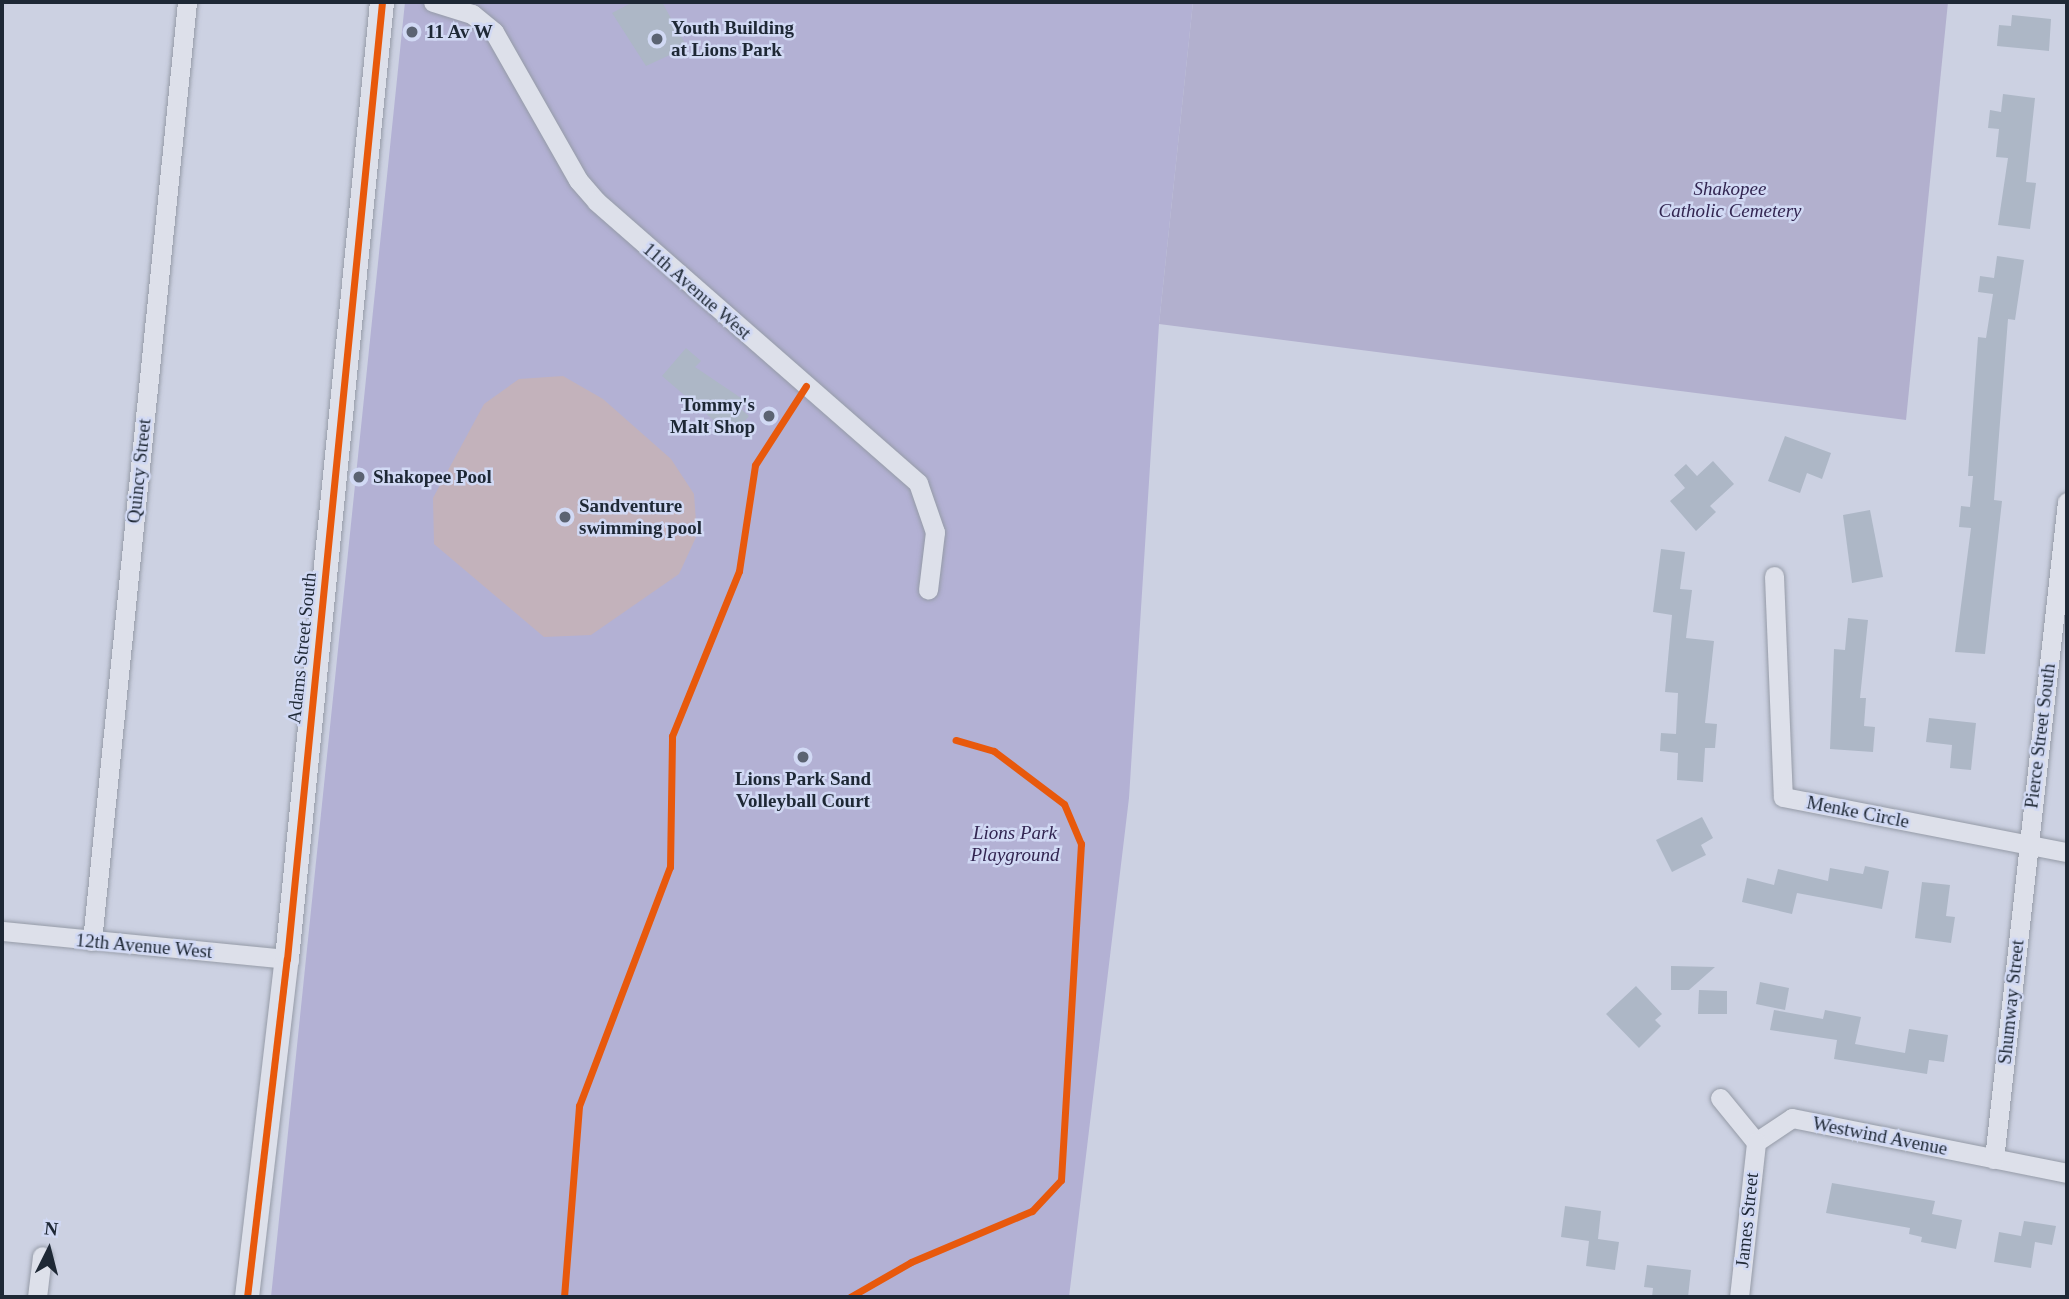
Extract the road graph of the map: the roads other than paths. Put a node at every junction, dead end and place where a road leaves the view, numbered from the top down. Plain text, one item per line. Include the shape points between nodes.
1 (187, 2) edge
2 (382, 2) edge
3 (433, 2) edge
4 (2067, 502) edge
5 (2065, 540) edge
6 (1774, 576) dead end
7 (928, 590) dead end
8 (2027, 846) junction
9 (2067, 852) edge
10 (2, 931) edge
11 (92, 941) junction
12 (287, 959) junction
13 (1720, 1098) dead end
14 (1756, 1142) junction
15 (1994, 1159) junction
16 (2067, 1173) edge
17 (42, 1256) dead end
18 (37, 1297) edge
19 (247, 1297) edge
20 (1739, 1297) edge

1 - 11 street, Quincy Street
2 - 12 street, Adams Street South
3 - 7 street, 11th Avenue West via 472,14 494,32 579,180 596,201 918,484 935,532
4 - 5 street, Pierce Street South
5 - 8 street, Pierce Street South
6 - 8 street, Menke Circle via 1783,797
8 - 9 street
8 - 15 street, Shumway Street
10 - 11 street, 12th Avenue West
11 - 12 street, 12th Avenue West
12 - 19 street, Adams Street South
13 - 14 street
14 - 15 street, Westwind Avenue via 1792,1118
14 - 20 street, James Street
15 - 16 street, Westwind Avenue
17 - 18 street

